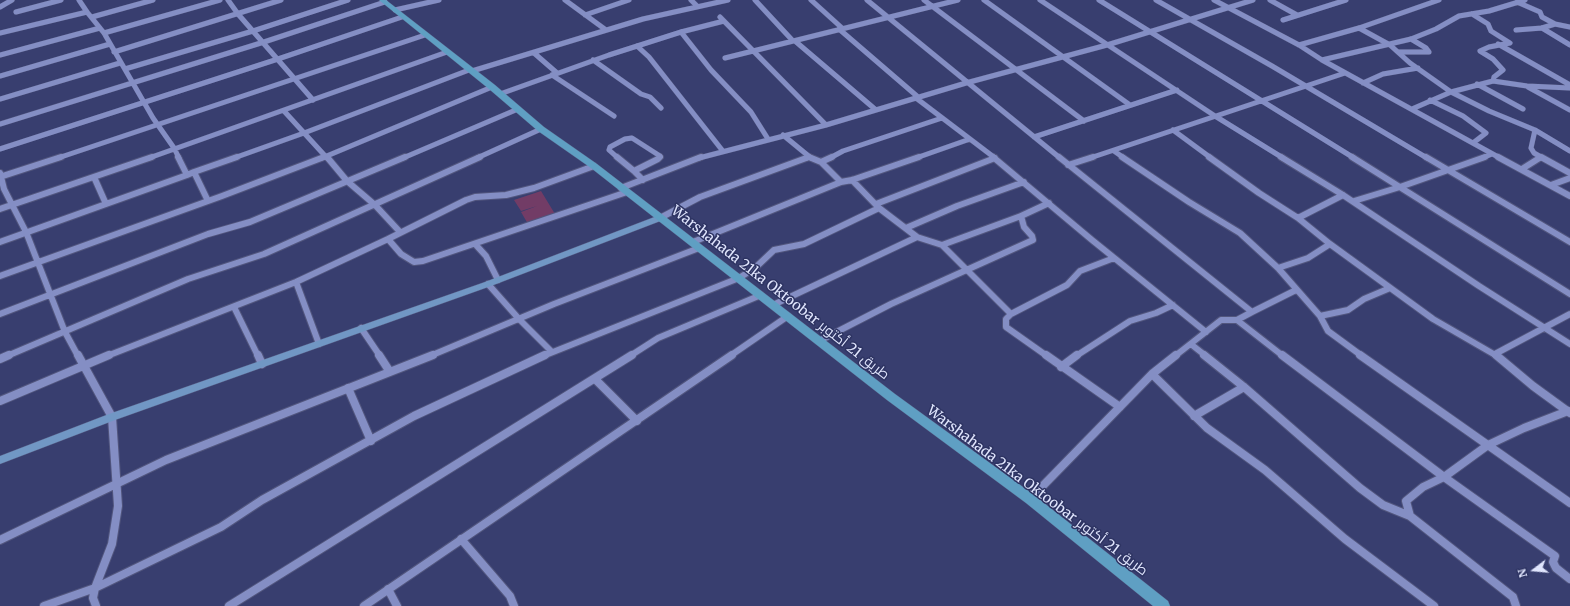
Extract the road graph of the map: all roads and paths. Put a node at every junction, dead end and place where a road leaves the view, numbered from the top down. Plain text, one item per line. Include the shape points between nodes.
1 (12, 0) edge
2 (61, 0) edge
3 (79, 0) edge
4 (153, 0) edge
5 (220, 0) edge
6 (228, 0) edge
7 (281, 0) edge
8 (348, 0) edge
9 (439, 0) edge
10 (565, 0) edge
11 (628, 0) edge
12 (691, 0) edge
13 (728, 0) edge
14 (755, 0) edge
15 (812, 0) edge
16 (867, 0) edge
17 (924, 0) edge
18 (958, 0) edge
19 (984, 0) edge
20 (1040, 0) edge
21 (1099, 0) edge
22 (1156, 0) edge
23 (1214, 0) edge
24 (1253, 0) edge
25 (1270, 0) edge
26 (1346, 0) edge
27 (1439, 0) edge
28 (1525, 0) edge
29 (383, 1) edge
30 (1338, 1) edge
31 (1517, 2) junction
32 (697, 6) junction
33 (933, 6) junction
34 (0, 7) edge
35 (1228, 8) junction
36 (16, 12) dead end
37 (87, 12) junction
38 (398, 13) junction
39 (238, 14) junction
40 (1472, 14) junction
41 (585, 15) junction
42 (1297, 15) junction
43 (92, 17) junction
44 (890, 18) junction
45 (1191, 20) junction
46 (1282, 20) dead end
47 (1555, 24) junction
48 (1570, 27) edge
49 (100, 28) junction
50 (1359, 28) junction
51 (1542, 28) junction
52 (840, 29) junction
53 (606, 30) junction
54 (1516, 30) dead end
55 (253, 31) junction
56 (681, 32) junction
57 (1150, 32) junction
58 (0, 33) edge
59 (104, 33) junction
60 (425, 35) junction
61 (1411, 39) junction
62 (794, 41) junction
63 (264, 42) junction
64 (110, 44) junction
65 (1498, 44) junction
66 (1107, 45) junction
67 (1299, 45) junction
68 (1390, 45) junction
69 (1570, 45) edge
70 (637, 46) junction
71 (753, 51) junction
72 (114, 52) junction
73 (448, 52) junction
74 (1399, 52) junction
75 (534, 53) junction
76 (0, 55) edge
77 (1062, 57) junction
78 (725, 58) dead end
79 (278, 59) junction
80 (593, 60) junction
81 (1322, 60) junction
82 (120, 63) junction
83 (1418, 68) junction
84 (124, 69) junction
85 (1018, 70) junction
86 (470, 71) junction
87 (1345, 73) junction
88 (554, 74) junction
89 (0, 76) edge
90 (294, 79) junction
91 (1493, 81) junction
92 (132, 83) junction
93 (966, 83) junction
94 (1363, 83) junction
95 (1476, 84) junction
96 (1527, 86) junction
97 (1570, 86) edge
98 (1306, 87) junction
99 (496, 90) junction
100 (1177, 90) junction
101 (1451, 92) junction
102 (917, 98) junction
103 (0, 99) edge
104 (312, 100) junction
105 (1262, 100) junction
106 (1430, 100) junction
107 (144, 103) junction
108 (1130, 105) junction
109 (661, 108) dead end
110 (518, 109) junction
111 (1412, 109) junction
112 (1522, 109) dead end
113 (876, 110) junction
114 (1570, 110) edge
115 (284, 111) junction
116 (614, 116) dead end
117 (1215, 116) junction
118 (942, 118) junction
119 (1084, 122) junction
120 (0, 124) edge
121 (826, 124) junction
122 (158, 126) junction
123 (541, 129) junction
124 (1172, 130) junction
125 (1535, 130) junction
126 (304, 133) junction
127 (783, 135) junction
128 (1034, 137) junction
129 (768, 139) junction
130 (970, 139) junction
131 (1473, 143) junction
132 (174, 148) junction
133 (0, 149) edge
134 (722, 150) junction
135 (1570, 150) edge
136 (1114, 151) junction
137 (1492, 154) junction
138 (326, 156) junction
139 (809, 157) junction
140 (1541, 157) junction
141 (995, 158) junction
142 (821, 162) junction
143 (1068, 165) junction
144 (594, 166) junction
145 (1522, 169) junction
146 (634, 171) junction
147 (1447, 171) junction
148 (194, 172) junction
149 (1570, 173) edge
150 (187, 175) junction
151 (0, 176) edge
152 (94, 177) junction
153 (1570, 178) edge
154 (643, 180) junction
155 (852, 180) junction
156 (347, 181) junction
157 (841, 182) junction
158 (1024, 182) junction
159 (1551, 185) junction
160 (1400, 187) junction
161 (624, 190) junction
162 (1343, 195) junction
163 (1570, 196) edge
164 (208, 200) junction
165 (1354, 202) junction
166 (1049, 203) junction
167 (106, 204) junction
168 (375, 205) junction
169 (11, 206) junction
170 (878, 206) junction
171 (0, 209) edge
172 (1021, 216) junction
173 (660, 218) junction
174 (1298, 218) junction
175 (906, 228) junction
176 (26, 232) junction
177 (400, 232) junction
178 (917, 237) junction
179 (388, 239) junction
180 (0, 242) edge
181 (1570, 242) edge
182 (1330, 244) junction
183 (476, 245) junction
184 (696, 245) junction
185 (942, 245) junction
186 (1114, 258) junction
187 (36, 263) junction
188 (1278, 268) junction
189 (968, 271) junction
190 (0, 276) edge
191 (739, 278) junction
192 (498, 280) junction
193 (296, 282) junction
194 (488, 284) junction
195 (1390, 288) junction
196 (1296, 290) junction
197 (1570, 294) edge
198 (49, 295) junction
199 (761, 295) junction
200 (773, 305) junction
201 (1173, 305) junction
202 (234, 307) junction
203 (1252, 312) junction
204 (0, 314) edge
205 (1011, 314) junction
206 (1570, 314) edge
207 (788, 316) junction
208 (1320, 316) junction
209 (519, 319) junction
210 (1237, 320) junction
211 (1545, 327) junction
212 (361, 328) junction
213 (65, 332) junction
214 (1206, 332) junction
215 (819, 341) junction
216 (319, 344) junction
217 (1192, 344) junction
218 (1570, 344) edge
219 (552, 352) junction
220 (1495, 354) junction
221 (0, 359) edge
222 (262, 364) junction
223 (84, 365) junction
224 (1061, 367) junction
225 (390, 372) junction
226 (1152, 374) junction
227 (595, 379) junction
228 (1244, 387) junction
229 (348, 388) junction
230 (0, 401) edge
231 (1120, 407) junction
232 (1569, 412) edge
233 (1194, 416) junction
234 (112, 417) junction
235 (638, 421) junction
236 (371, 441) junction
237 (1488, 445) junction
238 (0, 460) edge
239 (1444, 477) junction
240 (116, 482) junction
241 (1030, 499) junction
242 (1570, 504) edge
243 (1410, 516) junction
244 (460, 539) junction
245 (0, 540) edge
246 (1570, 578) edge
247 (95, 588) junction
248 (388, 590) junction
249 (44, 606) edge
250 (96, 606) edge
251 (229, 606) edge
252 (364, 606) edge
253 (397, 606) edge
254 (514, 606) edge
255 (1163, 606) edge
256 (1434, 606) edge
257 (1516, 606) edge

1 - 34 street
2 - 36 street
3 - 37 street
4 - 43 street
5 - 59 street
6 - 39 street
7 - 39 street
8 - 55 street
9 - 38 street
10 - 41 street
11 - 41 street
12 - 32 street
13 - 32 street
14 - 62 street
15 - 52 street
16 - 44 street
17 - 33 street
18 - 33 street
19 - 77 street
20 - 66 street
21 - 57 street
22 - 45 street
23 - 35 street
24 - 35 street
25 - 42 street
26 - 30 street
27 - 50 street
28 - 31 street
29 - 38 main road, Warshahada 21ka Oktoobar طريق 21 أكتوبر
29 - 63 street
30 - 42 street
31 - 40 street
31 - 47 street via 1540,12 1542,17
32 - 53 street
33 - 44 street
33 - 85 street
35 - 45 street
35 - 67 street
37 - 43 street
37 - 58 street
38 - 60 main road, Warshahada 21ka Oktoobar طريق 21 أكتوبر
38 - 79 street
39 - 55 street
39 - 72 street
40 - 61 street via 1459,16 1447,24
40 - 65 street via 1510,43
41 - 53 street
42 - 46 street
43 - 49 street
44 - 52 street
44 - 93 street
45 - 57 street
45 - 98 street
47 - 48 street
47 - 51 street
49 - 59 street
49 - 76 street
50 - 67 street
50 - 68 street
51 - 54 street
51 - 69 street
52 - 62 street
52 - 102 street
53 - 75 street
55 - 63 street
55 - 84 street
56 - 70 street
56 - 71 street via 722,19
56 - 129 street via 751,112
57 - 66 street
57 - 105 street
59 - 64 street
60 - 73 main road, Warshahada 21ka Oktoobar طريق 21 أكتوبر
60 - 90 street
61 - 68 street
61 - 74 street via 1429,52
62 - 71 street
62 - 113 street
63 - 79 street
63 - 92 street
64 - 72 street
64 - 89 street
65 - 91 street via 1480,51 1504,70 1494,77
65 - 97 street
66 - 77 street
66 - 100 street
67 - 81 street
68 - 74 street
68 - 81 street
70 - 80 street
70 - 134 street via 649,57
71 - 78 street
71 - 121 street
72 - 82 street
73 - 86 main road, Warshahada 21ka Oktoobar طريق 21 أكتوبر
73 - 104 street
74 - 83 street
75 - 86 street
75 - 88 street
77 - 85 street
77 - 108 street
79 - 90 street
79 - 107 street
80 - 88 street
80 - 109 street via 641,94 650,97
81 - 87 street
82 - 84 street
82 - 103 street
83 - 94 street via 1383,74
83 - 101 street
84 - 92 street
85 - 93 street
85 - 119 street
86 - 99 main road, Warshahada 21ka Oktoobar طريق 21 أكتوبر
86 - 126 street
87 - 94 street
87 - 98 street
88 - 99 street
88 - 116 street
90 - 104 street
90 - 122 street
91 - 95 street
91 - 96 street
92 - 107 street
92 - 120 street
93 - 102 street
93 - 128 street
94 - 111 street
95 - 101 street
95 - 112 street
96 - 97 street
96 - 114 street
98 - 105 street
98 - 147 street
99 - 110 main road, Warshahada 21ka Oktoobar طريق 21 أكتوبر
99 - 138 street
100 - 108 street
100 - 117 street
101 - 106 street
101 - 125 street
102 - 113 street
102 - 118 street
104 - 115 street
105 - 117 street
105 - 160 street
106 - 111 street
106 - 131 street via 1463,116 1486,133
107 - 122 street
107 - 133 street
108 - 119 street
110 - 123 main road, Warshahada 21ka Oktoobar طريق 21 أكتوبر
110 - 156 street
111 - 131 street
113 - 121 street
115 - 126 street
115 - 132 street
117 - 124 street
117 - 162 street
118 - 130 street
118 - 142 street
119 - 128 street
121 - 127 street
122 - 132 street
122 - 151 street
123 - 144 main road, Warshahada 21ka Oktoobar طريق 21 أكتوبر
123 - 168 street
124 - 136 street
124 - 174 street
125 - 135 street
125 - 140 street via 1531,148
126 - 138 street
126 - 148 street
127 - 129 street
127 - 139 street
128 - 143 street
129 - 134 street
130 - 141 street
130 - 155 street
131 - 137 street
132 - 150 street
132 - 152 street
134 - 154 street
136 - 143 street
136 - 188 street via 1240,233
137 - 145 street
137 - 147 street
138 - 156 street
138 - 164 street
139 - 142 street
139 - 173 street via 700,197
140 - 145 street
140 - 149 street
141 - 158 street
141 - 170 street
142 - 157 street
143 - 203 street
144 - 161 main road, Warshahada 21ka Oktoobar طريق 21 أكتوبر
144 - 177 street via 534,188 506,195 475,197
145 - 159 street
146 - 146 street via 610,150 610,147 625,138 632,138 660,156
146 - 154 street
147 - 160 street
147 - 181 street
148 - 150 street
148 - 164 street
150 - 167 street
151 - 169 street
152 - 167 street
152 - 169 street
153 - 159 street
154 - 161 street
155 - 157 street
155 - 170 street
156 - 168 street
156 - 198 street via 250,222 208,234
157 - 184 street
158 - 166 street
158 - 175 street
159 - 163 street
160 - 165 street
160 - 197 street
161 - 173 main road, Warshahada 21ka Oktoobar طريق 21 أكتوبر
161 - 183 street
162 - 165 street
162 - 174 street
164 - 187 street
165 - 211 street
166 - 172 street
166 - 186 street
167 - 176 street
168 - 177 street
168 - 213 street via 264,254 188,279
169 - 171 street
169 - 176 street
170 - 175 street
170 - 191 street via 804,244 774,250 755,268
172 - 185 street
172 - 189 street via 1033,240
173 - 184 main road, Warshahada 21ka Oktoobar طريق 21 أكتوبر
173 - 192 street
174 - 182 street
175 - 178 street
176 - 180 street
176 - 187 street
177 - 179 street
178 - 185 street
178 - 200 street
179 - 183 street via 401,254 414,262
179 - 193 street
182 - 188 street via 1308,258
182 - 195 street
183 - 192 street via 486,256
184 - 191 main road, Warshahada 21ka Oktoobar طريق 21 أكتوبر
184 - 209 street
185 - 189 street
186 - 201 street
186 - 205 street via 1080,271 1067,285
187 - 190 street
187 - 198 street
188 - 196 street
189 - 205 street
189 - 215 street via 892,304
191 - 199 main road, Warshahada 21ka Oktoobar طريق 21 أكتوبر
191 - 219 street
192 - 194 street
193 - 202 street
193 - 216 street
194 - 209 street
194 - 212 street
195 - 208 street via 1364,299 1348,310
195 - 220 street via 1433,319
196 - 203 street
196 - 208 street
198 - 204 street
198 - 213 street
199 - 200 main road, Warshahada 21ka Oktoobar طريق 21 أكتوبر
199 - 227 street via 658,338
200 - 207 main road, Warshahada 21ka Oktoobar طريق 21 أكتوبر
201 - 214 street
201 - 224 street via 1130,321
202 - 222 street
202 - 223 street
203 - 210 street
205 - 224 street via 1006,319 1006,327
206 - 211 street
207 - 215 main road, Warshahada 21ka Oktoobar طريق 21 أكتوبر
207 - 235 street
208 - 237 street via 1328,331 1336,338
209 - 219 street
209 - 225 street
210 - 214 street via 1221,320
210 - 239 street
211 - 218 street
211 - 220 street
212 - 216 street
212 - 225 street
213 - 221 street
213 - 223 street
214 - 217 street
215 - 241 main road, Warshahada 21ka Oktoobar طريق 21 أكتوبر
216 - 222 street
217 - 226 street
217 - 228 street
219 - 236 street via 414,416
220 - 232 street
222 - 234 street
223 - 230 street
223 - 234 street
224 - 231 street
225 - 229 street
226 - 231 street
226 - 233 street
227 - 235 street
227 - 251 street
228 - 233 street
228 - 243 street via 1360,488 1383,504
229 - 236 street
229 - 240 street
231 - 241 street
232 - 237 street via 1524,428
233 - 256 street via 1265,470 1345,539
234 - 238 street
234 - 240 street
235 - 244 street
236 - 247 street via 268,496 220,527
237 - 239 street
237 - 242 street
239 - 243 street via 1423,487 1406,500
239 - 246 street via 1555,556 1553,562 1556,568
240 - 245 street
240 - 247 street via 118,506 112,544
241 - 255 main road, Warshahada 21ka Oktoobar طريق 21 أكتوبر
243 - 257 street via 1497,584 1513,598
244 - 248 street
244 - 254 street via 510,596
247 - 249 street
247 - 250 street via 93,598
248 - 252 street
248 - 253 street

